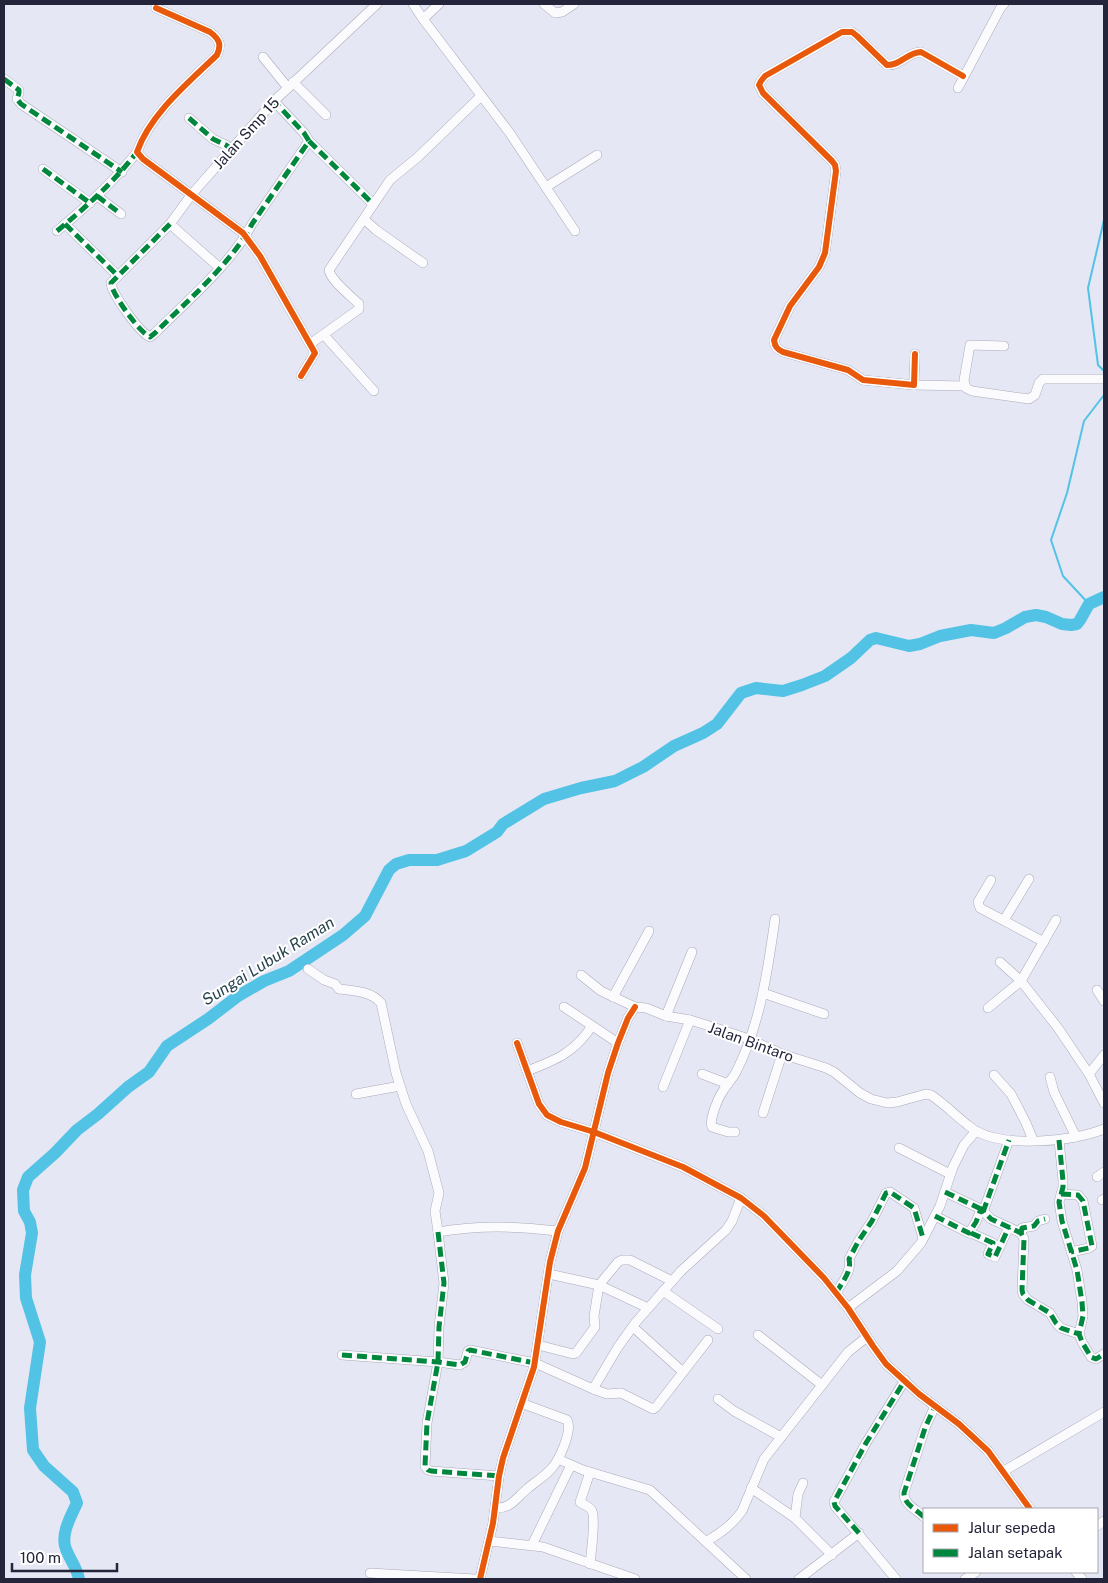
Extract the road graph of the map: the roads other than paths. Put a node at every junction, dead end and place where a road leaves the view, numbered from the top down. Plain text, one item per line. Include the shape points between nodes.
1 (378, 4) edge
2 (412, 4) edge
3 (439, 4) edge
4 (544, 4) edge
5 (574, 4) edge
6 (1004, 4) edge
7 (156, 8) dead end
8 (423, 19) junction
9 (263, 57) dead end
10 (963, 76) junction
11 (4, 79) edge
12 (290, 85) junction
13 (958, 88) dead end
14 (481, 96) junction
15 (274, 101) junction
16 (326, 115) dead end
17 (189, 118) dead end
18 (309, 141) junction
19 (231, 149) junction
20 (137, 152) junction
21 (597, 155) dead end
22 (43, 169) dead end
23 (122, 172) junction
24 (546, 187) junction
25 (192, 194) junction
26 (97, 196) junction
27 (90, 203) junction
28 (373, 204) junction
29 (121, 214) dead end
30 (364, 219) junction
31 (66, 224) junction
32 (170, 224) junction
33 (575, 230) dead end
34 (57, 231) dead end
35 (246, 236) junction
36 (423, 263) dead end
37 (220, 268) junction
38 (117, 275) junction
39 (324, 335) junction
40 (310, 344) junction
41 (1004, 346) dead end
42 (915, 354) dead end
43 (301, 376) dead end
44 (1104, 379) edge
45 (914, 385) junction
46 (965, 386) junction
47 (374, 391) dead end
48 (1029, 879) dead end
49 (991, 880) dead end
50 (775, 919) dead end
51 (1004, 920) junction
52 (1056, 920) dead end
53 (649, 931) dead end
54 (1044, 942) junction
55 (692, 952) dead end
56 (1000, 962) dead end
57 (308, 969) dead end
58 (581, 975) dead end
59 (1020, 982) junction
60 (1097, 990) dead end
61 (763, 993) junction
62 (613, 997) junction
63 (1104, 1001) edge
64 (564, 1007) dead end
65 (635, 1007) junction
66 (988, 1008) dead end
67 (824, 1014) dead end
68 (666, 1016) junction
69 (690, 1020) junction
70 (592, 1026) junction
71 (749, 1039) junction
72 (516, 1043) dead end
73 (618, 1043) junction
74 (782, 1054) junction
75 (1104, 1055) edge
76 (527, 1071) junction
77 (702, 1074) dead end
78 (1089, 1074) junction
79 (994, 1075) dead end
80 (1050, 1078) dead end
81 (728, 1084) junction
82 (400, 1086) junction
83 (663, 1087) dead end
84 (356, 1094) dead end
85 (1104, 1103) edge
86 (763, 1114) dead end
87 (1104, 1129) edge
88 (976, 1131) junction
89 (594, 1132) junction
90 (735, 1132) dead end
91 (1076, 1137) junction
92 (1009, 1140) junction
93 (1033, 1140) junction
94 (1059, 1140) junction
95 (899, 1148) dead end
96 (950, 1174) junction
97 (944, 1192) junction
98 (1061, 1194) junction
99 (741, 1198) junction
100 (982, 1211) junction
101 (935, 1216) junction
102 (1045, 1220) dead end
103 (1009, 1226) junction
104 (558, 1231) junction
105 (438, 1232) junction
106 (971, 1233) junction
107 (1021, 1233) junction
108 (923, 1238) junction
109 (1071, 1252) junction
110 (549, 1274) junction
111 (672, 1281) junction
112 (599, 1285) junction
113 (663, 1292) junction
114 (836, 1293) junction
115 (648, 1308) junction
116 (848, 1308) junction
117 (633, 1327) junction
118 (718, 1328) dead end
119 (1079, 1334) junction
120 (758, 1335) dead end
121 (867, 1337) junction
122 (708, 1340) dead end
123 (538, 1345) junction
124 (1104, 1354) edge
125 (342, 1355) dead end
126 (438, 1362) junction
127 (535, 1363) junction
128 (683, 1372) junction
129 (905, 1380) junction
130 (822, 1385) junction
131 (593, 1389) junction
132 (718, 1399) dead end
133 (521, 1403) junction
134 (935, 1406) junction
135 (1104, 1412) edge
136 (781, 1437) junction
137 (558, 1459) junction
138 (571, 1465) junction
139 (1004, 1471) junction
140 (590, 1472) junction
141 (499, 1476) junction
142 (803, 1483) dead end
143 (751, 1488) junction
144 (496, 1508) junction
145 (1029, 1508) edge
146 (923, 1516) edge
147 (795, 1518) junction
148 (859, 1533) junction
149 (489, 1541) junction
150 (707, 1542) junction
151 (532, 1545) junction
152 (832, 1555) junction
153 (590, 1564) junction
154 (370, 1573) dead end
155 (475, 1579) edge
156 (480, 1579) edge
157 (635, 1579) edge
158 (746, 1579) edge
159 (799, 1579) edge
160 (896, 1579) edge

1 - 12 street, Jalan Smp 15
2 - 8 street
3 - 8 street
4 - 5 street via 555,13
6 - 10 street
7 - 20 street via 210,32 217,37 220,49 171,100 148,129
8 - 14 street
9 - 12 street
10 - 13 street
10 - 45 street via 921,52 895,64 887,64 857,36 847,31 765,76 759,85 763,93 832,161 836,171 825,253 819,267 790,306 774,340 777,350 848,370 863,380
11 - 23 street via 19,90 19,102
12 - 15 street, Jalan Smp 15
12 - 16 street
14 - 24 street via 510,132
14 - 28 street via 390,180
15 - 18 street
15 - 19 street, Jalan Smp 15
17 - 19 street via 213,139
18 - 28 street
18 - 35 street
19 - 25 street, Jalan Smp 15
20 - 23 street
20 - 25 street
21 - 24 street
22 - 27 street
23 - 26 street
24 - 33 street
25 - 32 street, Jalan Smp 15
25 - 35 street
26 - 27 street
26 - 29 street
27 - 31 street
28 - 30 street
30 - 36 street
30 - 39 street via 329,270 336,282 359,304 359,309
31 - 34 street
31 - 38 street
32 - 37 street
32 - 38 street, Jalan Smp 15
35 - 37 street
35 - 40 street
37 - 38 street via 150,337 140,329 113,290 111,282
39 - 40 street
39 - 47 street
40 - 43 street via 315,353
41 - 46 street via 970,345
42 - 45 street
44 - 46 street via 1043,380 1035,395 1029,398 972,391
45 - 46 street
48 - 51 street
49 - 51 street via 978,904
50 - 61 street
51 - 54 street
52 - 54 street
53 - 62 street
54 - 59 street
55 - 68 street
56 - 59 street
57 - 82 street via 335,984 339,990 357,991 381,1003
58 - 62 street, Jalan Bintaro
59 - 66 street
59 - 78 street via 1058,1028
60 - 63 street
61 - 67 street
61 - 71 street
62 - 65 street, Jalan Bintaro
64 - 70 street
65 - 68 street, Jalan Bintaro
65 - 73 street
68 - 69 street, Jalan Bintaro
69 - 71 street, Jalan Bintaro
69 - 83 street
70 - 73 street
70 - 76 street via 566,1054
71 - 74 street, Jalan Bintaro
71 - 81 street via 737,1071
72 - 76 street
73 - 89 street
74 - 86 street
74 - 88 street, Jalan Bintaro via 826,1068 860,1093 879,1102 931,1095
75 - 78 street
76 - 89 street via 539,1104 548,1115
77 - 81 street
78 - 85 street
79 - 93 street via 1010,1094
80 - 91 street
81 - 90 street via 722,1091 710,1124
82 - 84 street
82 - 105 street via 426,1146 439,1193 435,1211
87 - 91 street
88 - 92 street
88 - 96 street via 964,1145
89 - 99 street via 683,1167
89 - 104 street via 585,1168
91 - 94 street
92 - 93 street
92 - 100 street
93 - 94 street
94 - 98 street
95 - 96 street
96 - 97 street
97 - 100 street
97 - 101 street
98 - 109 street via 1062,1221
98 - 109 street via 1078,1195 1083,1201 1092,1246
99 - 111 street via 726,1230
99 - 114 street via 764,1216
100 - 103 street via 991,1219
100 - 106 street
101 - 106 street
101 - 108 street
102 - 107 street via 1022,1228
103 - 106 street via 995,1257 988,1254 993,1243
103 - 107 street
104 - 105 street via 507,1226
104 - 110 street
105 - 126 street via 444,1282
107 - 119 street via 1024,1239 1022,1290 1025,1297 1050,1313 1056,1324
108 - 114 street via 914,1208 890,1192 886,1193 849,1259 849,1271
108 - 116 street via 897,1271
109 - 119 street via 1082,1302
110 - 112 street
110 - 123 street
111 - 112 street via 625,1260 618,1262
111 - 113 street
112 - 115 street
112 - 123 street via 595,1327 576,1353
113 - 115 street
113 - 118 street
114 - 116 street
115 - 117 street
116 - 121 street
117 - 128 street
117 - 131 street
119 - 124 street via 1092,1357 1096,1359
120 - 130 street
121 - 129 street via 886,1364
121 - 130 street via 848,1352
122 - 128 street
123 - 127 street
125 - 126 street
126 - 127 street via 462,1365 470,1350
126 - 141 street via 427,1423 426,1468
127 - 131 street
127 - 133 street
128 - 131 street via 654,1409 620,1393 608,1394
129 - 134 street
129 - 148 street via 834,1502
130 - 136 street
132 - 136 street
133 - 137 street via 568,1421 570,1428
133 - 141 street
134 - 139 street via 978,1441
134 - 146 street via 904,1493 909,1505
135 - 139 street
136 - 143 street via 764,1459
137 - 138 street
137 - 144 street via 512,1504
138 - 140 street
138 - 151 street
139 - 145 street
140 - 150 street via 650,1490
140 - 153 street via 580,1502 593,1514
141 - 144 street
142 - 147 street
143 - 147 street
143 - 150 street via 738,1516
144 - 149 street
147 - 152 street
148 - 152 street
148 - 160 street
149 - 151 street
149 - 156 street
150 - 158 street
151 - 153 street
152 - 159 street
153 - 157 street
154 - 155 street

